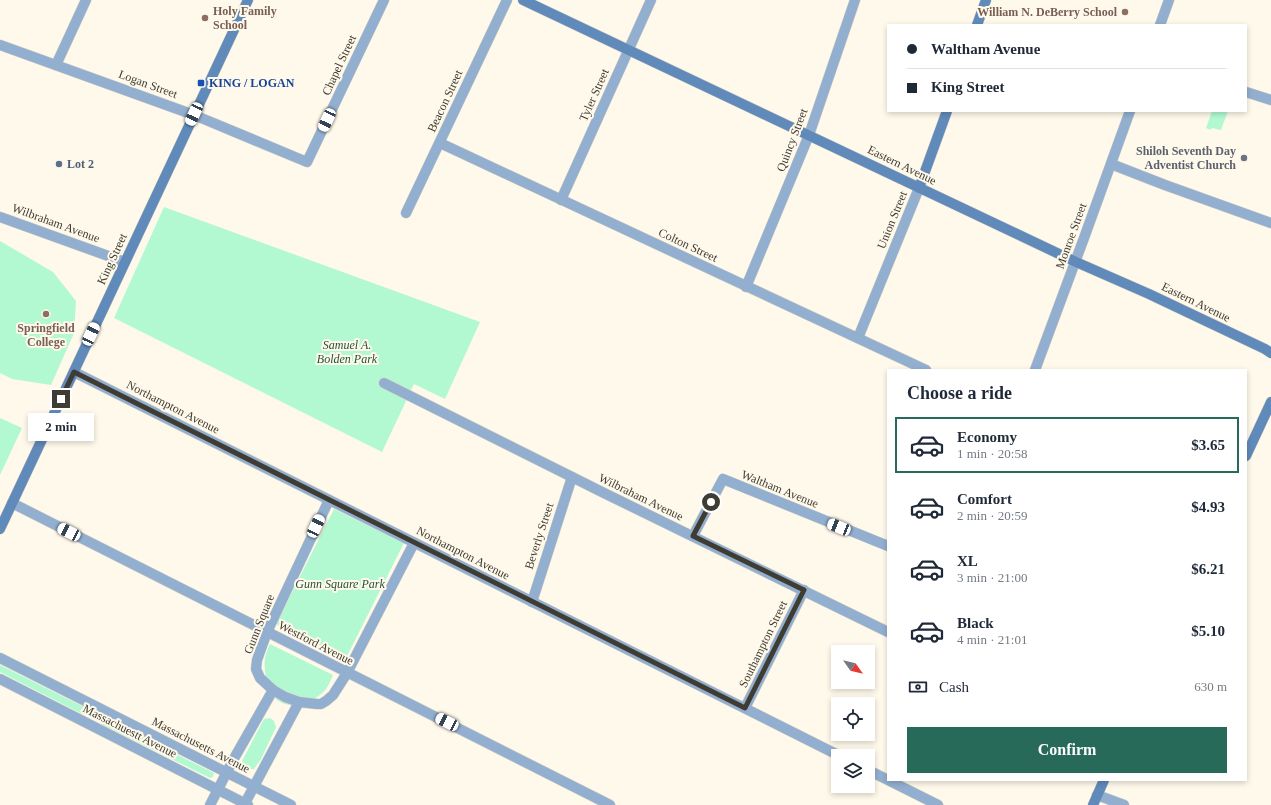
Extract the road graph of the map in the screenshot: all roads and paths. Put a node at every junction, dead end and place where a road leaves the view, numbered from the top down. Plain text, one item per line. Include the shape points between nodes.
1 (86, 0) edge
2 (248, 0) edge
3 (384, 0) edge
4 (507, 0) edge
5 (523, 0) edge
6 (651, 0) edge
7 (855, 0) edge
8 (986, 0) edge
9 (1169, 0) edge
10 (977, 24) edge
11 (1160, 24) edge
12 (0, 45) edge
13 (629, 49) junction
14 (56, 65) junction
15 (1247, 92) edge
16 (1271, 100) edge
17 (947, 112) edge
18 (1130, 112) edge
19 (194, 114) junction
20 (809, 136) junction
21 (440, 143) junction
22 (307, 162) joint
23 (1111, 164) junction
24 (919, 188) junction
25 (561, 200) junction
26 (406, 213) dead end
27 (0, 217) edge
28 (1271, 223) edge
29 (125, 262) junction
30 (1076, 262) junction
31 (746, 287) junction
32 (858, 338) junction
33 (1271, 353) edge
34 (924, 369) edge
35 (1036, 369) edge
36 (74, 372) junction
37 (384, 383) dead end
38 (1271, 402) edge
39 (1247, 454) edge
40 (572, 477) junction
41 (329, 500) junction
42 (12, 503) junction
43 (0, 529) edge
44 (693, 536) junction
45 (414, 543) junction
46 (887, 546) edge
47 (804, 590) junction
48 (532, 602) junction
49 (267, 632) junction
50 (887, 632) edge
51 (0, 658) edge
52 (348, 673) junction
53 (0, 679) edge
54 (273, 690) junction
55 (299, 702) junction
56 (99, 708) junction
57 (745, 708) junction
58 (90, 725) junction
59 (831, 751) edge
60 (226, 772) junction
61 (875, 774) edge
62 (887, 780) edge
63 (890, 781) edge
64 (1104, 781) edge
65 (254, 786) junction
66 (217, 790) junction
67 (1095, 800) edge
68 (210, 805) edge
69 (246, 805) edge
70 (291, 805) edge
71 (610, 805) edge
72 (938, 805) edge
73 (1124, 805) edge

1 - 14 street
2 - 19 street, King Street
3 - 22 street, Chapel Street
4 - 21 street, Beacon Street
5 - 13 street, Eastern Avenue
6 - 13 street, Tyler Street
7 - 20 street, Quincy Street
8 - 10 street
9 - 11 street
12 - 14 street, Logan Street
13 - 20 street, Eastern Avenue
13 - 25 street, Tyler Street
14 - 19 street, Logan Street
15 - 16 street
17 - 24 street, Union Street
18 - 23 street, Monroe Street
19 - 22 street, Logan Street
19 - 29 street, King Street
20 - 24 street, Eastern Avenue
20 - 31 street, Quincy Street
21 - 25 street, Colton Street
21 - 26 street, Beacon Street
23 - 28 street
23 - 30 street, Monroe Street
24 - 30 street, Eastern Avenue
24 - 32 street, Union Street
25 - 31 street, Colton Street
27 - 29 street, Wilbraham Avenue
29 - 36 street, King Street
30 - 33 street, Eastern Avenue via 1172,304
30 - 35 street, Monroe Street
31 - 32 street, Colton Street
32 - 34 street, Colton Street
36 - 41 street, Northampton Avenue
36 - 42 street, King Street
37 - 40 street, Wilbraham Avenue
38 - 39 street
40 - 44 street, Wilbraham Avenue
40 - 48 street, Beverly Street
41 - 45 street, Northampton Avenue
41 - 49 street, Gunn Square
42 - 43 street, King Street
42 - 49 street, Westford Avenue
44 - 46 street, Waltham Avenue via 723,479
44 - 47 street, Wilbraham Avenue
45 - 48 street, Northampton Avenue
45 - 52 street, Gunn Square
47 - 50 street, Wilbraham Avenue
47 - 57 street, Southampton Street
48 - 57 street, Northampton Avenue
49 - 52 street, Westford Avenue
49 - 54 street, Gunn Square via 258,655 256,670 260,678
51 - 56 street, Massachusetts Avenue
52 - 55 street, Gunn Square via 339,688 321,704
52 - 71 street, Westford Avenue
53 - 58 street, Massachuestt Avenue
54 - 55 street, Gunn Square
54 - 60 street
55 - 65 street
56 - 58 street
56 - 60 street, Massachusetts Avenue
57 - 59 street, Northampton Avenue
58 - 66 street, Massachuestt Avenue
60 - 65 street, Massachusetts Avenue
60 - 66 street
61 - 62 street
63 - 72 street
64 - 67 street
65 - 69 street
65 - 70 street, Massachusetts Avenue
66 - 68 street
66 - 69 street, Massachuestt Avenue
67 - 73 street

